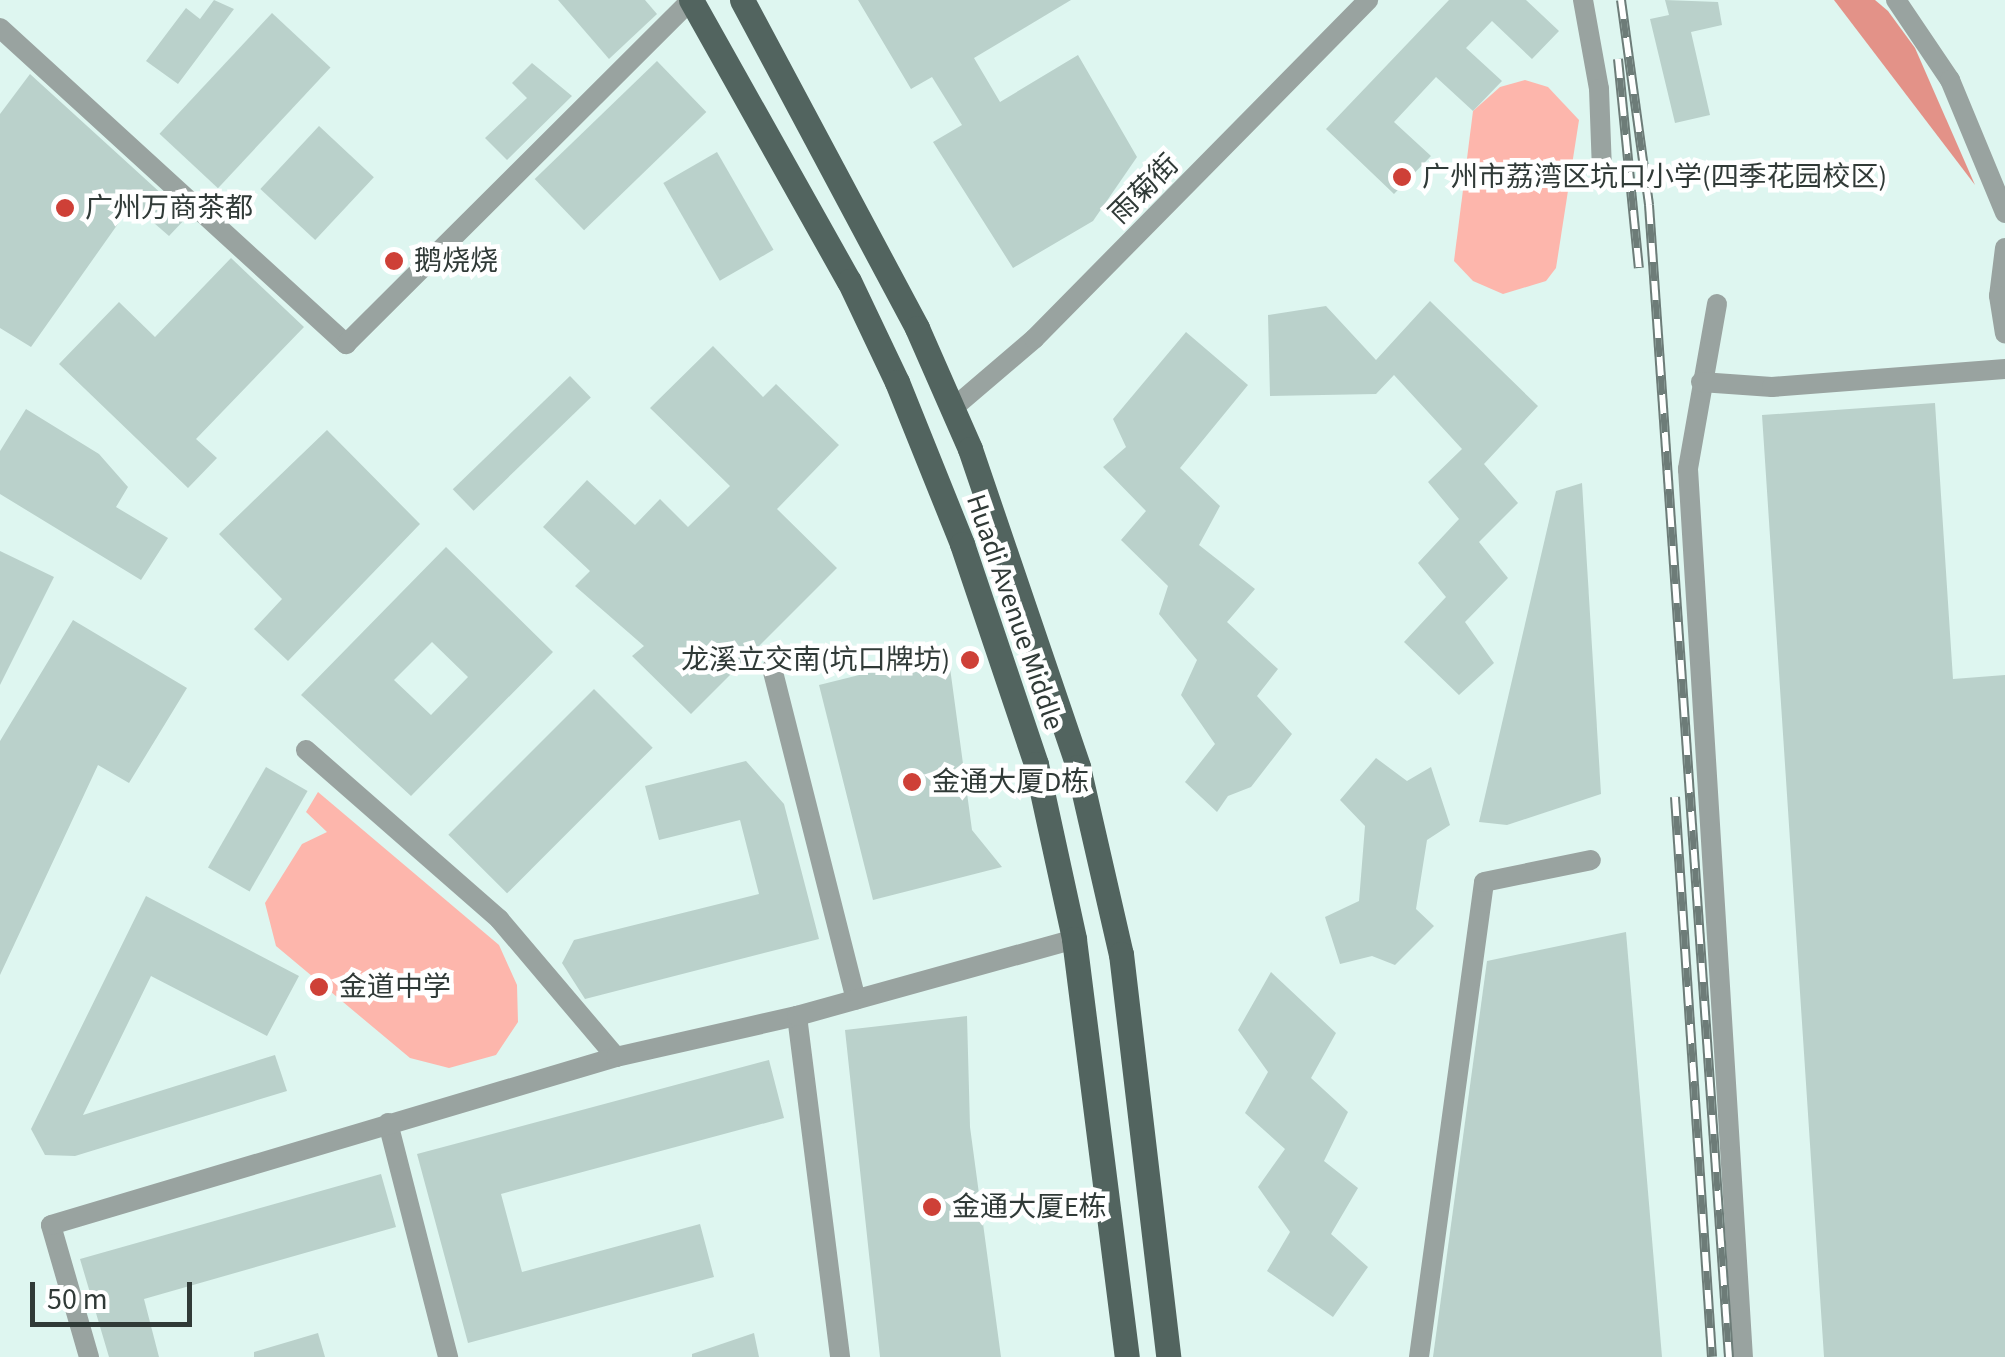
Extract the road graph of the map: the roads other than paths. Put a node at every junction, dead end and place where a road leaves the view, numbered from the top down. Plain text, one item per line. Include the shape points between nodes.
1 (691, 0) edge
2 (742, 0) edge
3 (1368, 0) edge
4 (1584, 0) edge
5 (1896, 0) edge
6 (0, 28) edge
7 (1602, 170) dead end
8 (2005, 213) edge
9 (2005, 248) edge
10 (1717, 304) dead end
11 (2005, 334) edge
12 (2005, 369) edge
13 (1701, 382) junction
14 (952, 409) junction
15 (772, 668) dead end
16 (306, 750) dead end
17 (1591, 860) dead end
18 (1074, 938) junction
19 (856, 1000) junction
20 (797, 1016) junction
21 (616, 1057) junction
22 (388, 1123) junction
23 (89, 1357) edge
24 (448, 1357) edge
25 (840, 1357) edge
26 (1126, 1357) edge
27 (1168, 1357) edge
28 (1420, 1357) edge
29 (1743, 1357) edge

1 - 6 street via 346,344
1 - 18 main road, Huadi Avenue Middle via 849,282 931,463 1036,764
2 - 14 main road, Huadi Avenue Middle via 893,281
3 - 14 street, 雨菊街 via 1034,339
4 - 7 street via 1599,89
5 - 8 street via 1950,80
9 - 11 street
10 - 13 street
12 - 13 street via 1772,387
13 - 29 street via 1688,469
14 - 27 main road, Huadi Avenue Middle via 1078,767 1106,875
15 - 19 street
16 - 21 street via 500,919
17 - 28 street via 1484,882
18 - 19 street
18 - 26 main road, Huadi Avenue Middle
19 - 20 street
20 - 21 street
20 - 25 street
21 - 22 street
22 - 23 street via 51,1225
22 - 24 street

